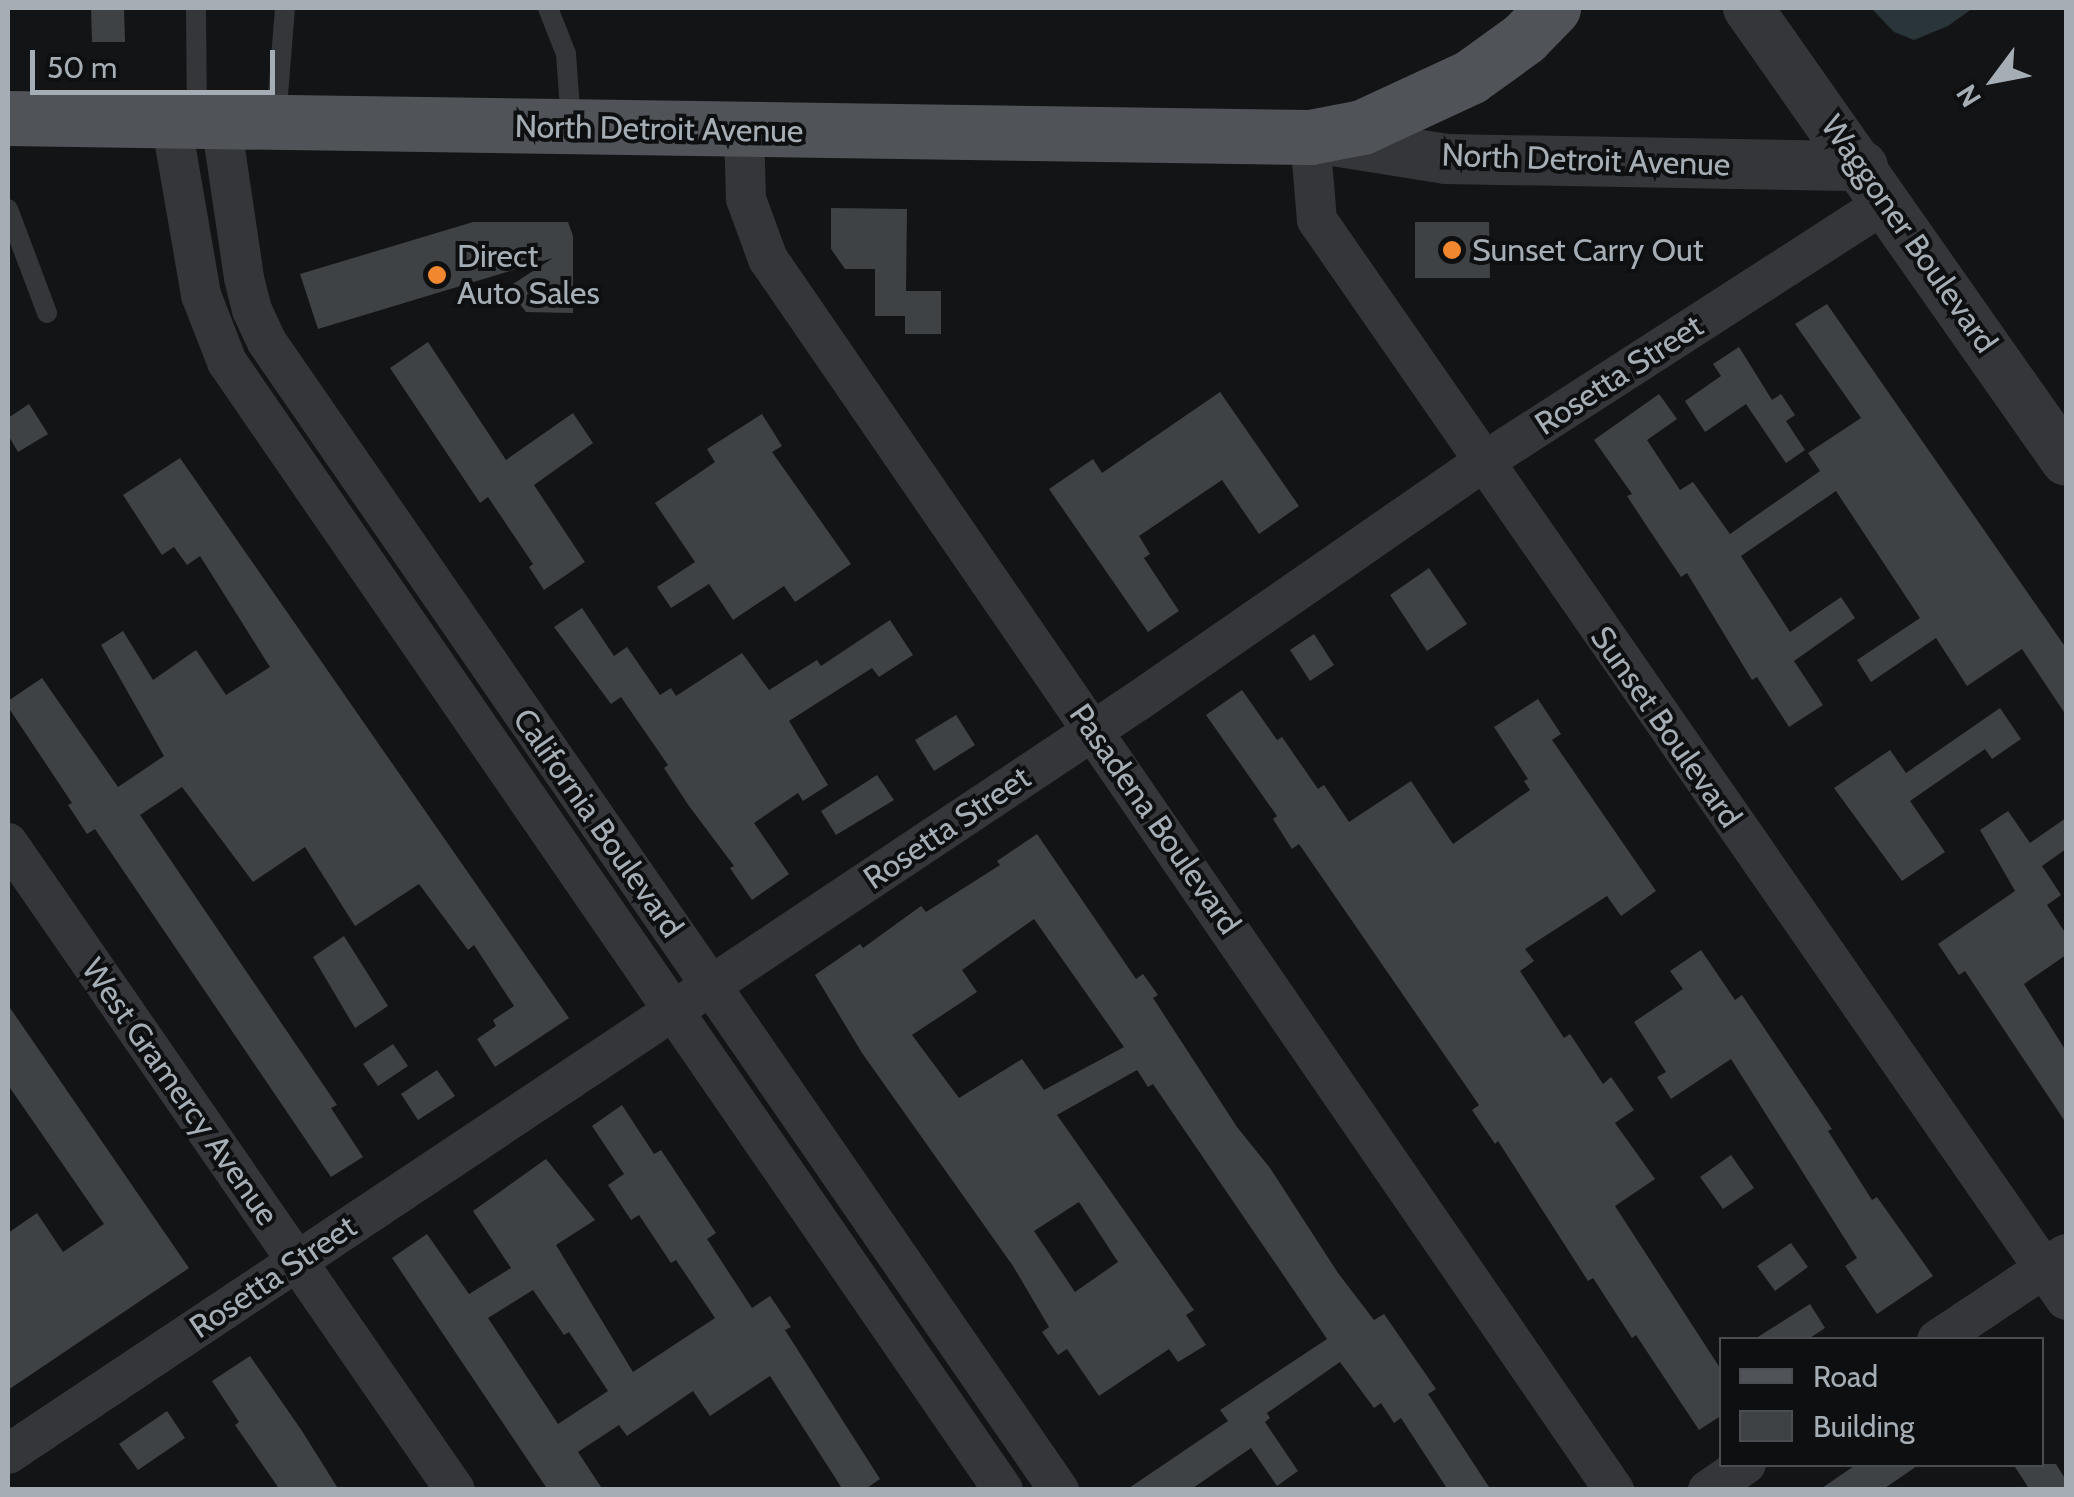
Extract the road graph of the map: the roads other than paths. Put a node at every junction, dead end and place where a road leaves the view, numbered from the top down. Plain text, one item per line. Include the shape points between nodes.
1 (196, 8) edge
2 (285, 8) edge
3 (548, 8) edge
4 (1553, 8) edge
5 (1748, 8) edge
6 (8, 118) edge
7 (197, 121) junction
8 (276, 122) junction
9 (571, 128) junction
10 (744, 131) junction
11 (1310, 137) junction
12 (1875, 184) junction
13 (8, 208) edge
14 (48, 312) dead end
15 (2066, 462) edge
16 (1482, 463) junction
17 (398, 534) junction
18 (362, 560) junction
19 (1094, 730) junction
20 (8, 843) edge
21 (711, 986) junction
22 (672, 1011) junction
23 (297, 1261) junction
24 (2059, 1274) edge
25 (1944, 1337) edge
26 (985, 1383) junction
27 (948, 1409) junction
28 (8, 1454) edge
29 (1742, 1467) edge
30 (455, 1490) edge
31 (1003, 1490) edge
32 (1059, 1490) edge
33 (1614, 1490) edge
34 (1708, 1490) edge

1 - 7 lane
2 - 8 lane
3 - 9 lane via 566,54
4 - 11 main road, North Detroit Avenue via 1470,77 1362,126
5 - 12 street, Waggoner Boulevard
6 - 7 main road, North Detroit Avenue
7 - 8 main road, North Detroit Avenue
7 - 17 street, California Boulevard via 252,310 291,379
7 - 18 street, California Boulevard via 193,258 212,330
8 - 9 main road, North Detroit Avenue
9 - 10 main road, North Detroit Avenue
10 - 11 main road, North Detroit Avenue
10 - 19 street, Pasadena Boulevard via 746,198 768,260
11 - 12 street, North Detroit Avenue via 1446,159
11 - 16 street, Sunset Boulevard via 1317,220
12 - 15 street, Waggoner Boulevard
12 - 16 street, Rosetta Street
13 - 14 lane
16 - 19 street, Rosetta Street
16 - 24 street, Sunset Boulevard
17 - 18 street
17 - 21 street, California Boulevard
18 - 22 street, California Boulevard
19 - 21 street, Rosetta Street
19 - 33 street, Pasadena Boulevard
20 - 23 street, West Gramercy Avenue
21 - 22 street, Rosetta Street
21 - 26 street, California Boulevard
22 - 23 street, Rosetta Street
22 - 27 street, California Boulevard
23 - 28 street, Rosetta Street
23 - 30 street, West Gramercy Avenue
24 - 25 street
26 - 27 street
26 - 32 street, California Boulevard
27 - 31 street, California Boulevard
29 - 34 street

